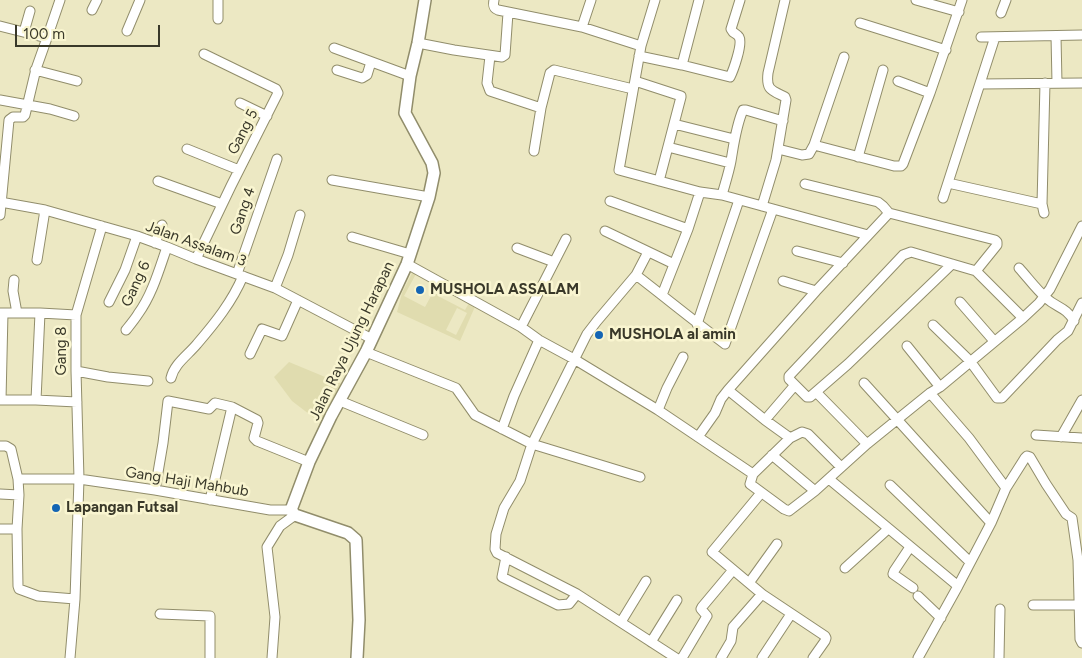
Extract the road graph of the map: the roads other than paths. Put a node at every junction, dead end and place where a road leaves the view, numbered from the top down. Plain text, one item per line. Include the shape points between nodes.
1 (60, 0) edge
2 (97, 0) edge
3 (140, 0) edge
4 (218, 0) edge
5 (425, 0) edge
6 (494, 0) edge
7 (591, 0) edge
8 (655, 0) edge
9 (698, 0) edge
10 (740, 0) edge
11 (786, 0) edge
12 (916, 0) edge
13 (962, 0) edge
14 (1006, 0) edge
15 (92, 10) dead end
16 (30, 11) dead end
17 (508, 12) junction
18 (958, 12) junction
19 (1001, 13) dead end
20 (218, 19) dead end
21 (860, 22) dead end
22 (0, 26) edge
23 (582, 27) junction
24 (127, 31) dead end
25 (24, 32) junction
26 (1082, 35) edge
27 (1056, 36) junction
28 (981, 37) dead end
29 (995, 37) junction
30 (47, 38) junction
31 (418, 43) junction
32 (640, 46) junction
33 (334, 48) dead end
34 (946, 50) junction
35 (204, 54) dead end
36 (490, 56) junction
37 (639, 56) junction
38 (844, 57) dead end
39 (371, 62) junction
40 (682, 65) junction
41 (35, 70) junction
42 (337, 70) dead end
43 (883, 70) dead end
44 (410, 76) junction
45 (77, 81) dead end
46 (898, 81) dead end
47 (1045, 83) junction
48 (1057, 83) junction
49 (1082, 83) edge
50 (980, 84) junction
51 (634, 85) junction
52 (930, 92) junction
53 (0, 100) edge
54 (240, 103) dead end
55 (27, 105) junction
56 (541, 108) junction
57 (74, 116) dead end
58 (267, 116) junction
59 (783, 121) junction
60 (674, 124) junction
61 (734, 139) junction
62 (814, 145) junction
63 (668, 147) junction
64 (187, 149) dead end
65 (778, 149) junction
66 (534, 151) dead end
67 (858, 157) junction
68 (277, 159) dead end
69 (730, 163) junction
70 (239, 170) junction
71 (332, 180) dead end
72 (158, 181) dead end
73 (659, 181) junction
74 (948, 183) junction
75 (805, 184) dead end
76 (700, 192) junction
77 (722, 195) junction
78 (429, 197) junction
79 (943, 198) dead end
80 (739, 200) junction
81 (610, 201) dead end
82 (0, 202) edge
83 (222, 204) junction
84 (762, 206) junction
85 (773, 209) junction
86 (45, 210) junction
87 (889, 213) junction
88 (0, 215) edge
89 (300, 215) dead end
90 (162, 225) dead end
91 (102, 226) junction
92 (1082, 226) edge
93 (688, 229) junction
94 (605, 231) dead end
95 (868, 235) junction
96 (137, 236) junction
97 (352, 237) dead end
98 (566, 239) dead end
99 (155, 243) junction
100 (167, 247) junction
101 (517, 248) dead end
102 (797, 251) dead end
103 (648, 252) junction
104 (409, 259) junction
105 (37, 260) dead end
106 (196, 260) junction
107 (554, 262) junction
108 (843, 263) junction
109 (674, 264) junction
110 (952, 264) junction
111 (1019, 268) dead end
112 (976, 271) junction
113 (240, 275) junction
114 (636, 275) junction
115 (14, 280) dead end
116 (783, 281) dead end
117 (275, 288) junction
118 (816, 291) junction
119 (662, 295) junction
120 (1044, 296) junction
121 (298, 300) junction
122 (109, 302) dead end
123 (960, 302) dead end
124 (1082, 303) edge
125 (1, 313) edge
126 (17, 313) junction
127 (40, 313) junction
128 (76, 315) junction
129 (1023, 318) junction
130 (1074, 321) junction
131 (697, 324) junction
132 (933, 325) dead end
133 (521, 327) junction
134 (126, 330) dead end
135 (372, 339) junction
136 (539, 340) junction
137 (994, 342) junction
138 (907, 346) dead end
139 (366, 352) junction
140 (250, 354) dead end
141 (683, 357) dead end
142 (574, 360) junction
143 (970, 361) junction
144 (76, 371) junction
145 (171, 378) dead end
146 (148, 381) dead end
147 (864, 383) dead end
148 (795, 385) junction
149 (940, 387) junction
150 (728, 390) junction
151 (816, 392) junction
152 (930, 393) junction
153 (0, 400) edge
154 (36, 400) junction
155 (1082, 400) edge
156 (340, 401) junction
157 (77, 402) junction
158 (232, 408) junction
159 (658, 410) junction
160 (765, 420) junction
161 (898, 420) junction
162 (502, 429) junction
163 (422, 435) dead end
164 (1036, 435) dead end
165 (698, 437) junction
166 (1061, 437) junction
167 (790, 438) junction
168 (1082, 438) edge
169 (532, 444) junction
170 (868, 444) junction
171 (0, 446) edge
172 (772, 455) junction
173 (309, 462) junction
174 (841, 467) junction
175 (753, 474) junction
176 (640, 476) dead end
177 (18, 479) junction
178 (79, 479) junction
179 (829, 479) junction
180 (890, 485) dead end
181 (1006, 488) junction
182 (154, 490) junction
183 (815, 491) junction
184 (761, 493) junction
185 (0, 494) edge
186 (19, 495) junction
187 (210, 500) junction
188 (293, 513) junction
189 (990, 523) junction
190 (0, 529) edge
191 (18, 529) junction
192 (888, 529) junction
193 (777, 544) dead end
194 (910, 547) junction
195 (506, 557) junction
196 (970, 562) junction
197 (845, 568) dead end
198 (732, 570) junction
199 (646, 581) dead end
200 (749, 583) junction
201 (958, 586) junction
202 (577, 594) junction
203 (762, 594) junction
204 (74, 599) junction
205 (677, 600) dead end
206 (1033, 605) dead end
207 (1080, 605) edge
208 (1000, 609) dead end
209 (160, 614) dead end
210 (791, 614) junction
211 (940, 618) junction
212 (621, 622) junction
213 (651, 642) junction
214 (1082, 643) edge
215 (70, 658) edge
216 (210, 658) edge
217 (272, 658) edge
218 (357, 658) edge
219 (676, 658) edge
220 (682, 658) edge
221 (721, 658) edge
222 (762, 658) edge
223 (813, 658) edge
224 (918, 658) edge
225 (999, 658) edge

1 - 30 street
2 - 15 street
3 - 24 street
4 - 20 street
5 - 31 street, Jalan Raya Ujung Harapan
6 - 17 street via 495,9
7 - 23 street
8 - 32 street
9 - 40 street
10 - 40 street via 731,29 740,39 740,49 731,76
11 - 59 street via 767,82 770,89 785,97
12 - 18 street
13 - 18 street
14 - 19 street
16 - 25 street
17 - 23 street
17 - 36 street via 505,55 502,58
18 - 34 street
21 - 34 street
22 - 25 street
23 - 32 street
25 - 30 street
26 - 27 street
27 - 29 street
27 - 48 street
28 - 29 street
29 - 50 street
30 - 41 street
31 - 36 street
31 - 44 street, Jalan Raya Ujung Harapan
32 - 37 street
33 - 39 street
34 - 52 street
35 - 58 street, Gang 5 via 276,89 278,93
36 - 56 street via 486,83 490,91
37 - 40 street
37 - 51 street
38 - 62 street
39 - 42 street via 367,75 362,78
39 - 44 street
41 - 45 street
41 - 55 street
43 - 67 street
44 - 78 street, Jalan Raya Ujung Harapan via 405,114 432,163 434,173
46 - 52 street
47 - 48 street
47 - 50 street
47 - 74 street via 1043,209
48 - 49 street
50 - 74 street
51 - 56 street via 554,70 550,73
51 - 60 street via 681,96
51 - 73 street via 618,169
52 - 67 street via 901,166
53 - 55 street
54 - 58 street
55 - 57 street
55 - 82 street via 23,117 13,116 9,120
56 - 66 street
58 - 70 street, Gang 5
59 - 61 street via 743,110
59 - 65 street
60 - 61 street
60 - 63 street
61 - 69 street
62 - 65 street via 809,154 802,156
62 - 67 street
63 - 69 street
63 - 73 street
64 - 70 street
65 - 84 street
68 - 113 street, Gang 4
69 - 77 street
70 - 83 street, Gang 5
71 - 78 street
72 - 83 street
73 - 76 street
74 - 79 street
75 - 87 street via 878,202
76 - 77 street
76 - 93 street
77 - 80 street
78 - 104 street, Jalan Raya Ujung Harapan
80 - 84 street
80 - 131 street
81 - 93 street
82 - 86 street, Jalan Assalam 3
82 - 88 street
83 - 106 street, Gang 5
84 - 85 street
85 - 95 street
85 - 131 street via 726,344
86 - 91 street, Jalan Assalam 3
86 - 105 street
87 - 95 street
87 - 112 street via 995,240 996,245
89 - 117 street
90 - 99 street
91 - 96 street, Jalan Assalam 3
91 - 128 street, Gang 8
92 - 120 street
93 - 109 street
94 - 103 street
95 - 108 street
96 - 99 street, Jalan Assalam 3
96 - 122 street
97 - 104 street
98 - 107 street
99 - 100 street, Jalan Assalam 3
100 - 106 street, Jalan Assalam 3
100 - 134 street, Gang 6 via 145,303
101 - 107 street
102 - 108 street
103 - 109 street
103 - 114 street
104 - 133 street
104 - 135 street, Jalan Raya Ujung Harapan
106 - 113 street, Jalan Assalam 3
107 - 133 street
108 - 118 street
109 - 119 street
110 - 112 street
110 - 148 street via 911,252 903,254 789,376
110 - 151 street
111 - 120 street
112 - 129 street
113 - 117 street, Jalan Assalam 3
113 - 145 street, Gang 4 via 234,296
114 - 119 street
114 - 142 street via 597,320
115 - 126 street
116 - 118 street
117 - 121 street, Jalan Assalam 3
118 - 150 street
119 - 131 street
120 - 129 street
120 - 130 street via 1066,310
121 - 135 street, Jalan Assalam 3
121 - 140 street via 282,336 262,329
123 - 137 street
124 - 130 street
125 - 126 street
125 - 153 street
126 - 127 street
127 - 128 street
127 - 154 street
128 - 144 street, Gang 8
129 - 137 street
130 - 143 street via 1002,398 996,398
132 - 143 street
133 - 136 street
135 - 139 street, Jalan Raya Ujung Harapan
136 - 142 street
136 - 162 street
137 - 143 street
138 - 149 street
139 - 156 street, Jalan Raya Ujung Harapan
139 - 162 street via 456,388 475,415
141 - 159 street
142 - 159 street
142 - 169 street
143 - 149 street
144 - 146 street
144 - 157 street, Gang 8
147 - 161 street
148 - 151 street via 807,397
148 - 160 street
149 - 152 street
150 - 160 street
150 - 165 street
151 - 170 street
152 - 161 street
152 - 181 street
153 - 154 street
154 - 157 street
155 - 166 street
156 - 163 street
156 - 173 street, Jalan Raya Ujung Harapan
157 - 178 street, Gang 8
158 - 173 street via 258,420 254,438 257,441
158 - 182 street via 215,403 209,409 168,401
158 - 187 street
159 - 165 street
160 - 167 street
161 - 170 street
161 - 189 street
162 - 169 street
164 - 166 street
165 - 175 street
166 - 168 street
167 - 172 street
167 - 174 street via 806,432
169 - 176 street
169 - 195 street via 520,481 504,508 496,534 495,550
170 - 174 street
171 - 177 street via 11,449
172 - 175 street
172 - 183 street
173 - 188 street, Jalan Raya Ujung Harapan
174 - 179 street
175 - 184 street via 750,484
177 - 178 street, Gang Haji Mahbub
177 - 186 street
178 - 182 street, Gang Haji Mahbub
178 - 204 street, Gang 8
179 - 183 street
179 - 192 street
180 - 196 street
181 - 189 street
181 - 207 street via 1024,458 1030,457 1066,514 1072,517
182 - 187 street, Gang Haji Mahbub
183 - 184 street via 789,511
184 - 198 street via 712,550
185 - 186 street
186 - 191 street
187 - 188 street, Gang Haji Mahbub
188 - 217 street via 267,547 275,617
188 - 218 street via 348,533 356,540 360,620
189 - 196 street
190 - 191 street
191 - 204 street via 19,589 32,595
192 - 194 street
192 - 197 street
193 - 200 street
194 - 201 street
194 - 211 street via 893,574
195 - 202 street
195 - 202 street via 502,577 558,605 569,604
196 - 201 street
198 - 200 street
198 - 220 street via 701,608 707,616
199 - 212 street
200 - 203 street
201 - 211 street
202 - 212 street
203 - 210 street
203 - 221 street via 733,627 731,641
204 - 215 street, Gang 8
205 - 213 street
206 - 207 street
207 - 214 street
208 - 225 street
209 - 216 street via 210,616
210 - 222 street
210 - 223 street via 826,638
211 - 224 street
212 - 213 street
213 - 219 street

